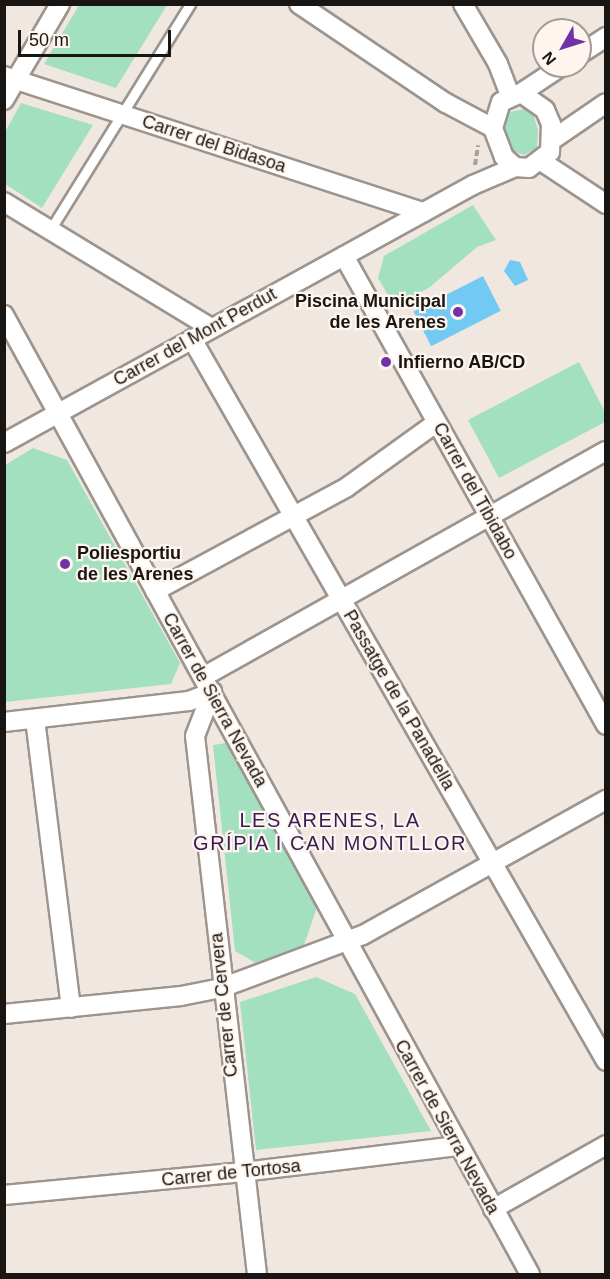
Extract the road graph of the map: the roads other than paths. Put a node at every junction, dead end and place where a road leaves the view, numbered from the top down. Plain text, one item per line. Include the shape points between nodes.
1 (60, 4) edge
2 (190, 4) edge
3 (299, 4) edge
4 (463, 4) edge
5 (606, 36) edge
6 (592, 46) edge
7 (11, 77) edge
8 (542, 78) edge
9 (515, 94) junction
10 (4, 100) edge
11 (606, 103) edge
12 (119, 113) junction
13 (493, 128) junction
14 (552, 140) junction
15 (542, 161) junction
16 (508, 170) junction
17 (4, 202) edge
18 (606, 204) edge
19 (423, 212) junction
20 (50, 230) junction
21 (344, 256) junction
22 (4, 315) edge
23 (211, 328) junction
24 (192, 339) junction
25 (58, 412) junction
26 (436, 423) junction
27 (4, 443) edge
28 (606, 452) edge
29 (293, 515) junction
30 (489, 516) junction
31 (155, 591) junction
32 (342, 600) junction
33 (208, 684) junction
34 (189, 701) junction
35 (35, 719) junction
36 (4, 722) edge
37 (606, 725) edge
38 (195, 736) junction
39 (606, 800) edge
40 (494, 864) junction
41 (345, 940) junction
42 (221, 988) junction
43 (71, 1008) junction
44 (4, 1014) edge
45 (606, 1061) edge
46 (606, 1145) edge
47 (457, 1146) junction
48 (243, 1172) junction
49 (4, 1195) edge
50 (493, 1209) junction
51 (530, 1274) edge
52 (257, 1275) edge

1 - 7 street
2 - 12 lane
3 - 13 street
4 - 9 street
5 - 6 street
7 - 10 street
7 - 12 street, Carrer del Bidasoa
8 - 9 street
9 - 13 street via 494,114
9 - 14 street via 545,110
11 - 14 street
12 - 19 street, Carrer del Bidasoa
12 - 20 lane
13 - 16 street
14 - 15 street via 550,152
15 - 16 street via 529,168
15 - 18 street
16 - 19 street, Carrer del Mont Perdut
17 - 20 street
19 - 21 street, Carrer del Mont Perdut
20 - 23 street
21 - 23 street, Carrer del Mont Perdut
21 - 26 street, Carrer del Tibidabo
22 - 25 street, Carrer de Sierra Nevada
23 - 24 street, Carrer del Mont Perdut
24 - 25 street, Carrer del Mont Perdut
24 - 29 street, Passatge de la Panadella
25 - 27 street, Carrer del Mont Perdut
25 - 31 street, Carrer de Sierra Nevada
26 - 29 street via 347,487
26 - 30 street, Carrer del Tibidabo
28 - 30 street
29 - 31 street
29 - 32 street, Passatge de la Panadella
30 - 32 street
30 - 37 street, Carrer del Tibidabo
31 - 33 street, Carrer de Sierra Nevada
32 - 33 street
32 - 40 street, Passatge de la Panadella
33 - 34 street
33 - 38 street, Carrer de Cervera
33 - 41 street, Carrer de Sierra Nevada
34 - 35 street
34 - 38 street, Carrer de Cervera
35 - 36 street
35 - 43 street
38 - 42 street, Carrer de Cervera
39 - 40 street
40 - 41 street via 363,935
40 - 45 street, Passatge de la Panadella
41 - 42 street
41 - 47 street, Carrer de Sierra Nevada
42 - 43 street
42 - 48 street, Carrer de Cervera
43 - 44 street
46 - 50 street
47 - 48 street, Carrer de Tortosa
47 - 50 street, Carrer de Sierra Nevada
48 - 49 street, Carrer de Tortosa
48 - 52 street, Carrer de Cervera
50 - 51 street, Carrer de Sierra Nevada

